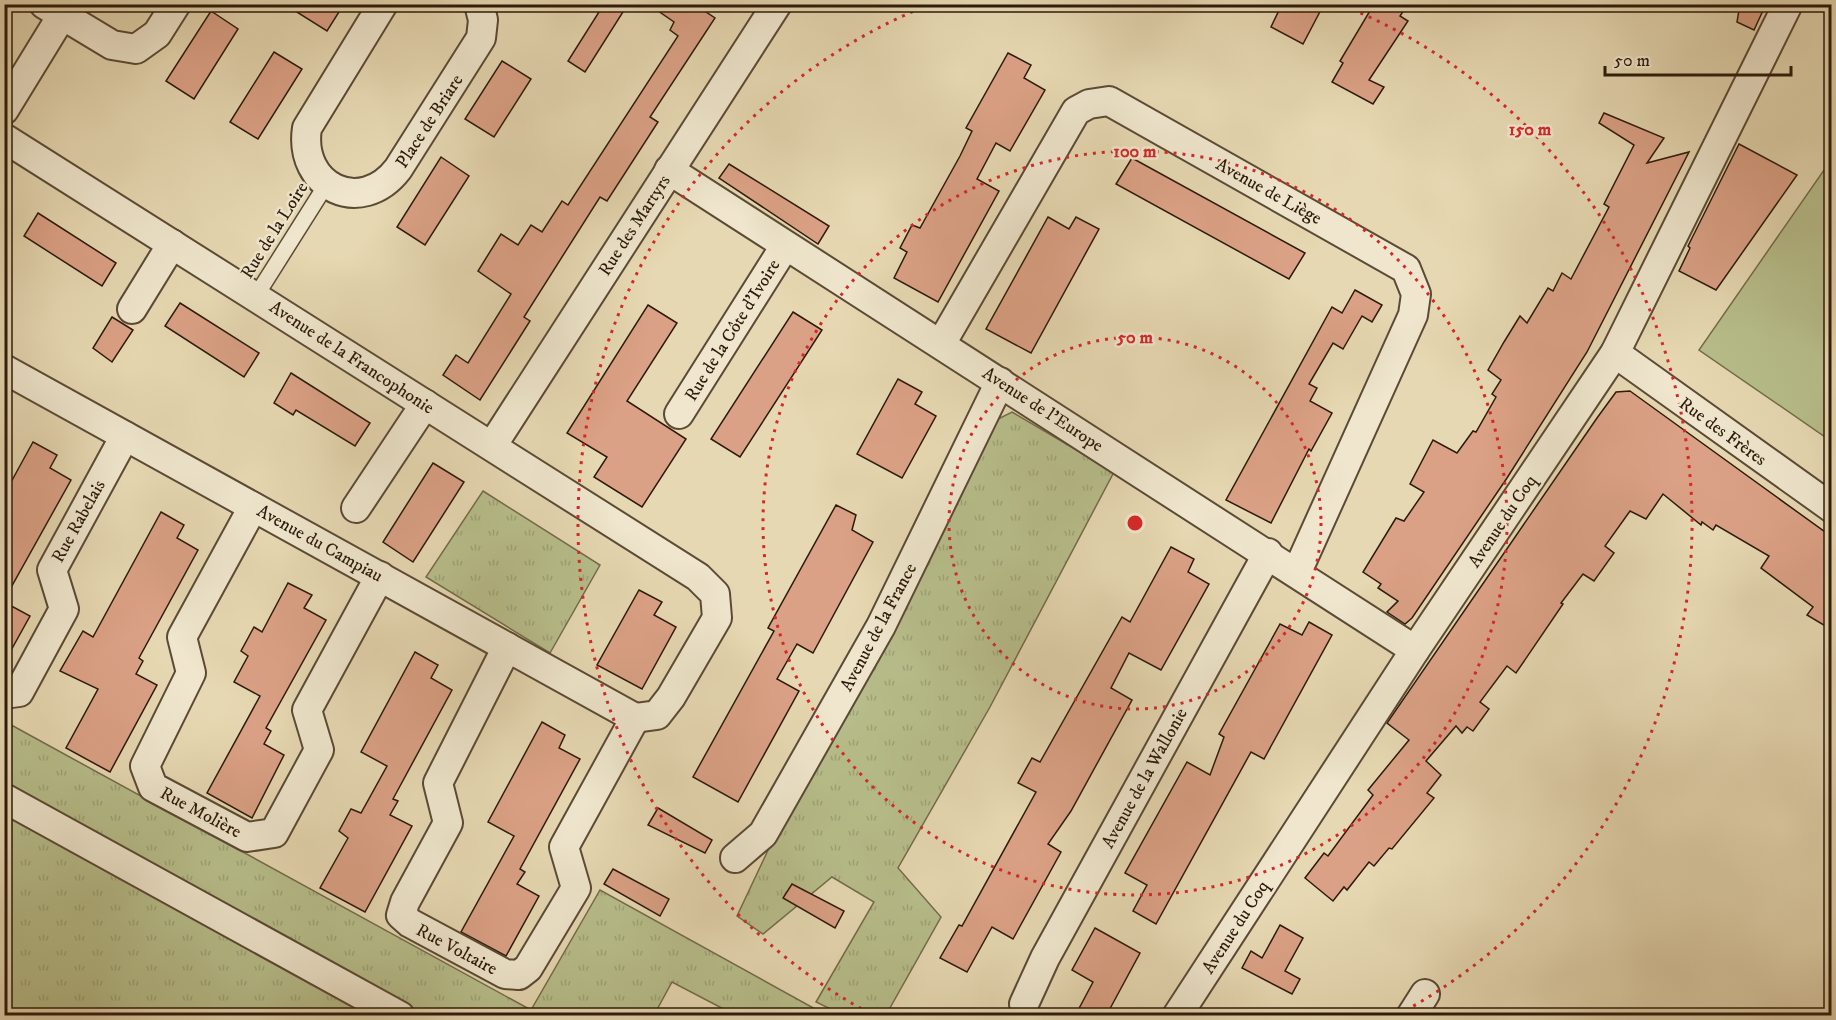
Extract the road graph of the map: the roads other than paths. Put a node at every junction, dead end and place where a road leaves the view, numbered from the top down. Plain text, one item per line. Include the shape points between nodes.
1 (176, 4) edge
2 (383, 4) edge
3 (479, 4) edge
4 (777, 4) edge
5 (1788, 4) edge
6 (53, 11) edge
7 (4, 110) edge
8 (4, 138) edge
9 (669, 170) junction
10 (326, 185) junction
11 (172, 244) junction
12 (786, 246) junction
13 (256, 296) junction
14 (132, 309) dead end
15 (940, 344) junction
16 (1615, 353) junction
17 (4, 369) edge
18 (1000, 382) junction
19 (424, 404) junction
20 (679, 414) dead end
21 (125, 436) junction
22 (492, 446) junction
23 (253, 507) junction
24 (356, 508) dead end
25 (1832, 508) edge
26 (1268, 553) junction
27 (1297, 572) junction
28 (380, 576) junction
29 (507, 647) junction
30 (1415, 650) junction
31 (4, 694) edge
32 (635, 717) junction
33 (4, 798) edge
34 (735, 858) dead end
35 (1024, 1004) dead end
36 (400, 1016) edge
37 (1177, 1016) edge

1 - 6 street via 157,34 136,49 112,45
2 - 10 street via 307,128 309,163
3 - 10 street, Place de Briare via 483,29 474,53 390,179 370,191 354,193
4 - 9 street, Rue des Martyrs
5 - 16 street, Avenue du Coq
6 - 7 street
8 - 11 street, Avenue de la Francophonie
9 - 12 street, Avenue de l'Europe
9 - 22 street, Rue des Martyrs
10 - 13 lane, Rue de la Loire
11 - 13 street, Avenue de la Francophonie
11 - 14 street
12 - 15 street, Avenue de l'Europe
12 - 20 street, Rue de la Côte d'Ivoire
13 - 19 street, Avenue de la Francophonie
15 - 18 street, Avenue de l'Europe
15 - 27 street, Avenue de Liège via 1076,111 1089,104 1108,101 1406,269 1416,294 1413,315
16 - 25 street, Rue des Frères
16 - 30 street, Avenue du Coq
17 - 21 street, Avenue du Campiau
18 - 26 street, Avenue de l'Europe
18 - 34 street, Avenue de la France via 881,626 763,834
19 - 22 street, Avenue de la Francophonie
19 - 24 street
21 - 23 street, Avenue du Campiau
21 - 31 street, Rue Rabelais via 52,570 64,609 19,692
22 - 32 street, Avenue de la Francophonie via 698,577 715,594 717,618 670,697 657,715
23 - 28 street, Avenue du Campiau
23 - 28 street, Rue Molière via 182,637 191,673 145,766 153,787 247,837 274,833 319,750 307,710
26 - 27 street, Avenue de l'Europe
26 - 35 street, Avenue de la Wallonie via 1045,958
27 - 30 street, Avenue de l'Europe
28 - 29 street, Avenue du Campiau
29 - 32 street, Avenue du Campiau
29 - 32 street, Rue Voltaire via 438,783 448,823 405,902 401,915 410,923 505,974 519,975 528,968 576,888 564,847
30 - 37 street, Avenue du Coq
33 - 36 street

